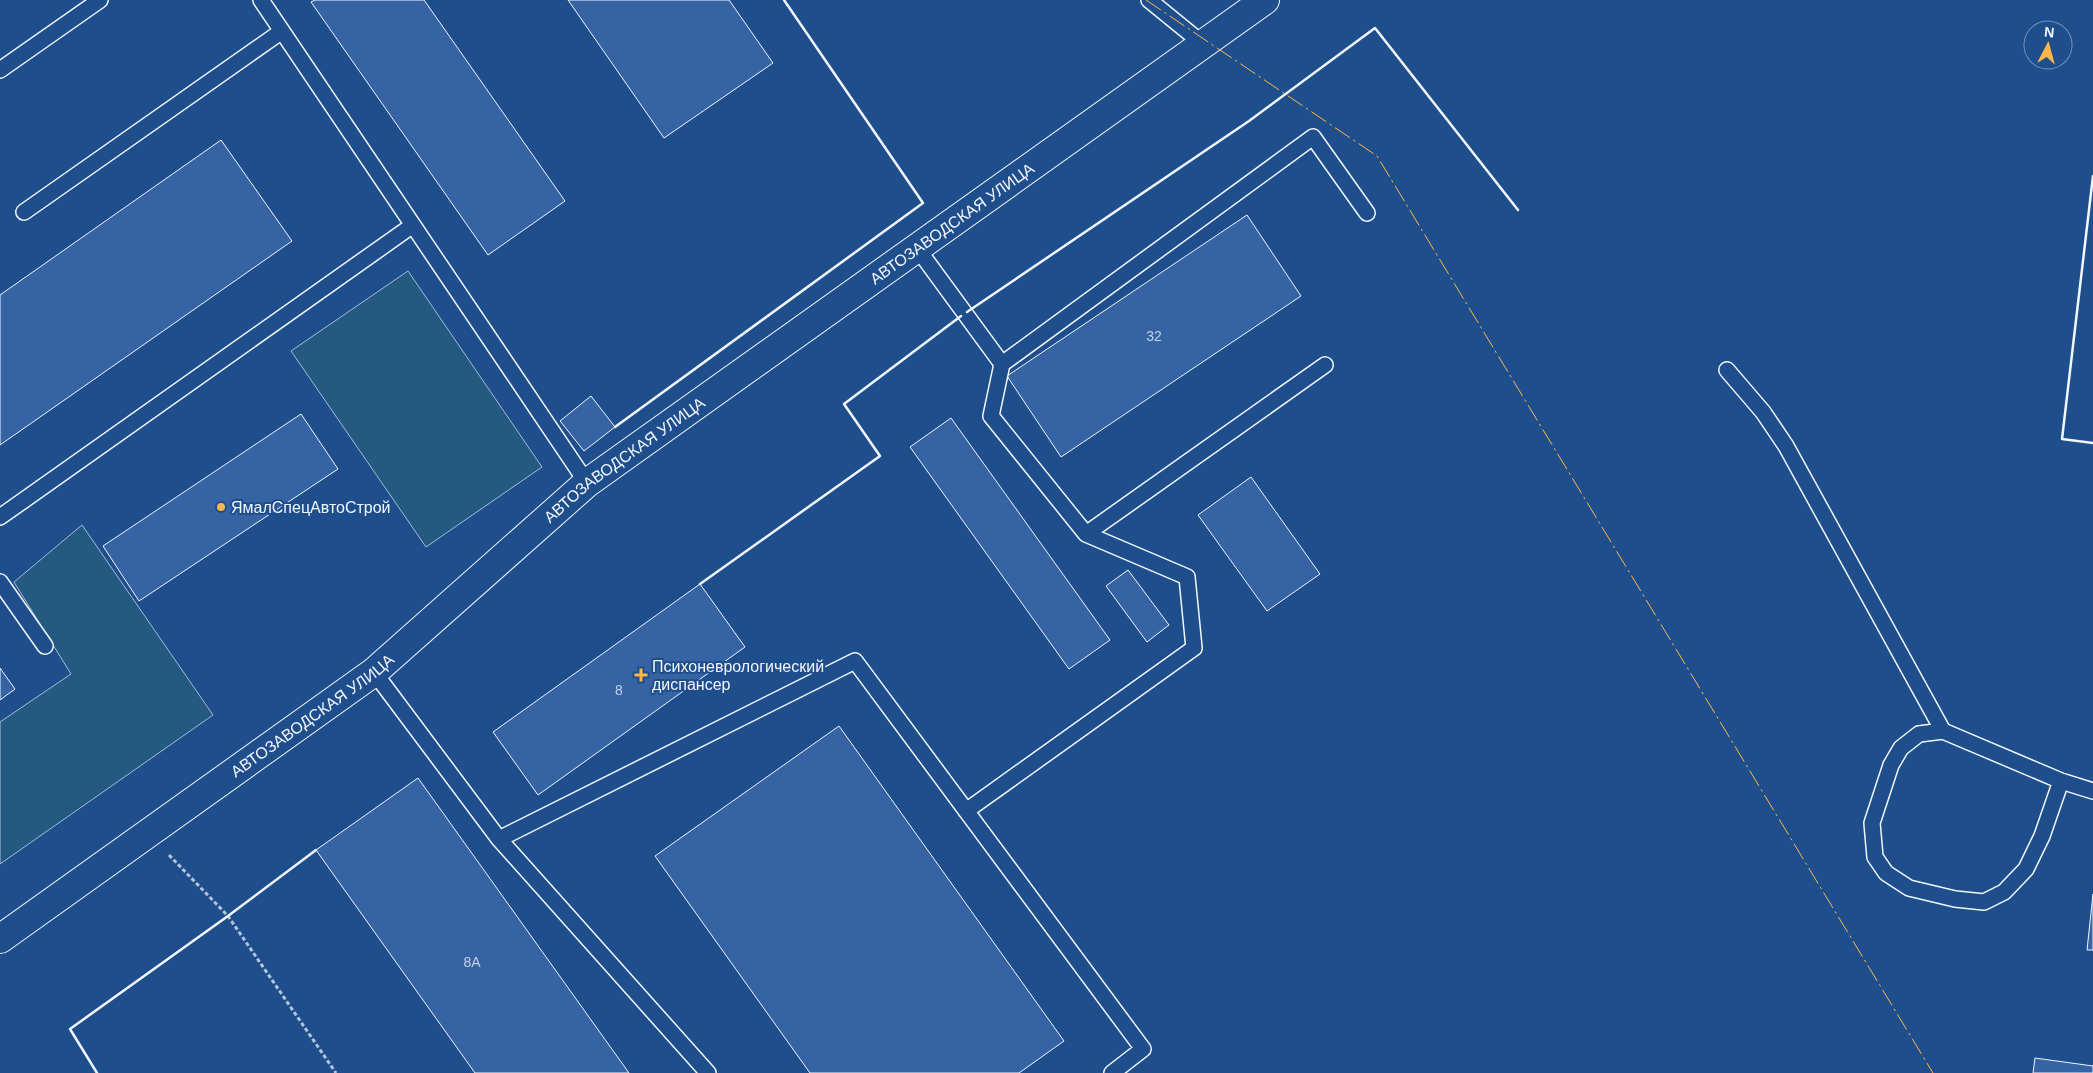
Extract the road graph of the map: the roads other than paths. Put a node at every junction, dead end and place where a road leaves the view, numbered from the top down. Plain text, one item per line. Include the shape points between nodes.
1 (100, 0) edge
2 (261, 0) edge
3 (1149, 0) edge
4 (1265, 0) edge
5 (282, 30) junction
6 (1203, 44) junction
7 (0, 70) edge
8 (24, 212) dead end
9 (1367, 213) dead end
10 (413, 225) junction
11 (917, 248) junction
12 (1002, 364) junction
13 (1325, 365) dead end
14 (1727, 370) dead end
15 (587, 483) junction
16 (0, 517) edge
17 (1086, 534) junction
18 (0, 582) edge
19 (45, 646) dead end
20 (374, 672) junction
21 (1943, 731) junction
22 (2061, 781) junction
23 (2093, 791) edge
24 (966, 811) junction
25 (499, 839) junction
26 (0, 940) edge
27 (708, 1073) edge
28 (1112, 1073) edge

1 - 7 lane
2 - 5 lane
3 - 6 lane
4 - 6 main road, АВТОЗАВОДСКАЯ УЛИЦА
5 - 8 lane
5 - 10 lane
6 - 11 main road, АВТОЗАВОДСКАЯ УЛИЦА
9 - 12 lane via 1313,137
10 - 15 lane
10 - 16 lane
11 - 12 lane
11 - 15 main road, АВТОЗАВОДСКАЯ УЛИЦА
12 - 17 lane via 991,416
13 - 17 lane
14 - 21 lane via 1763,412 1786,446
15 - 20 main road, АВТОЗАВОДСКАЯ УЛИЦА
17 - 24 lane via 1187,577 1194,648
18 - 19 lane
20 - 25 lane
20 - 26 main road, АВТОЗАВОДСКАЯ УЛИЦА
21 - 22 lane
21 - 22 lane via 1919,734 1901,748 1890,766 1872,823 1875,857 1886,873 1910,888 1984,902 2004,892 2026,869 2042,836
22 - 23 lane
24 - 25 lane via 855,661
24 - 28 lane via 1142,1049
25 - 27 lane

